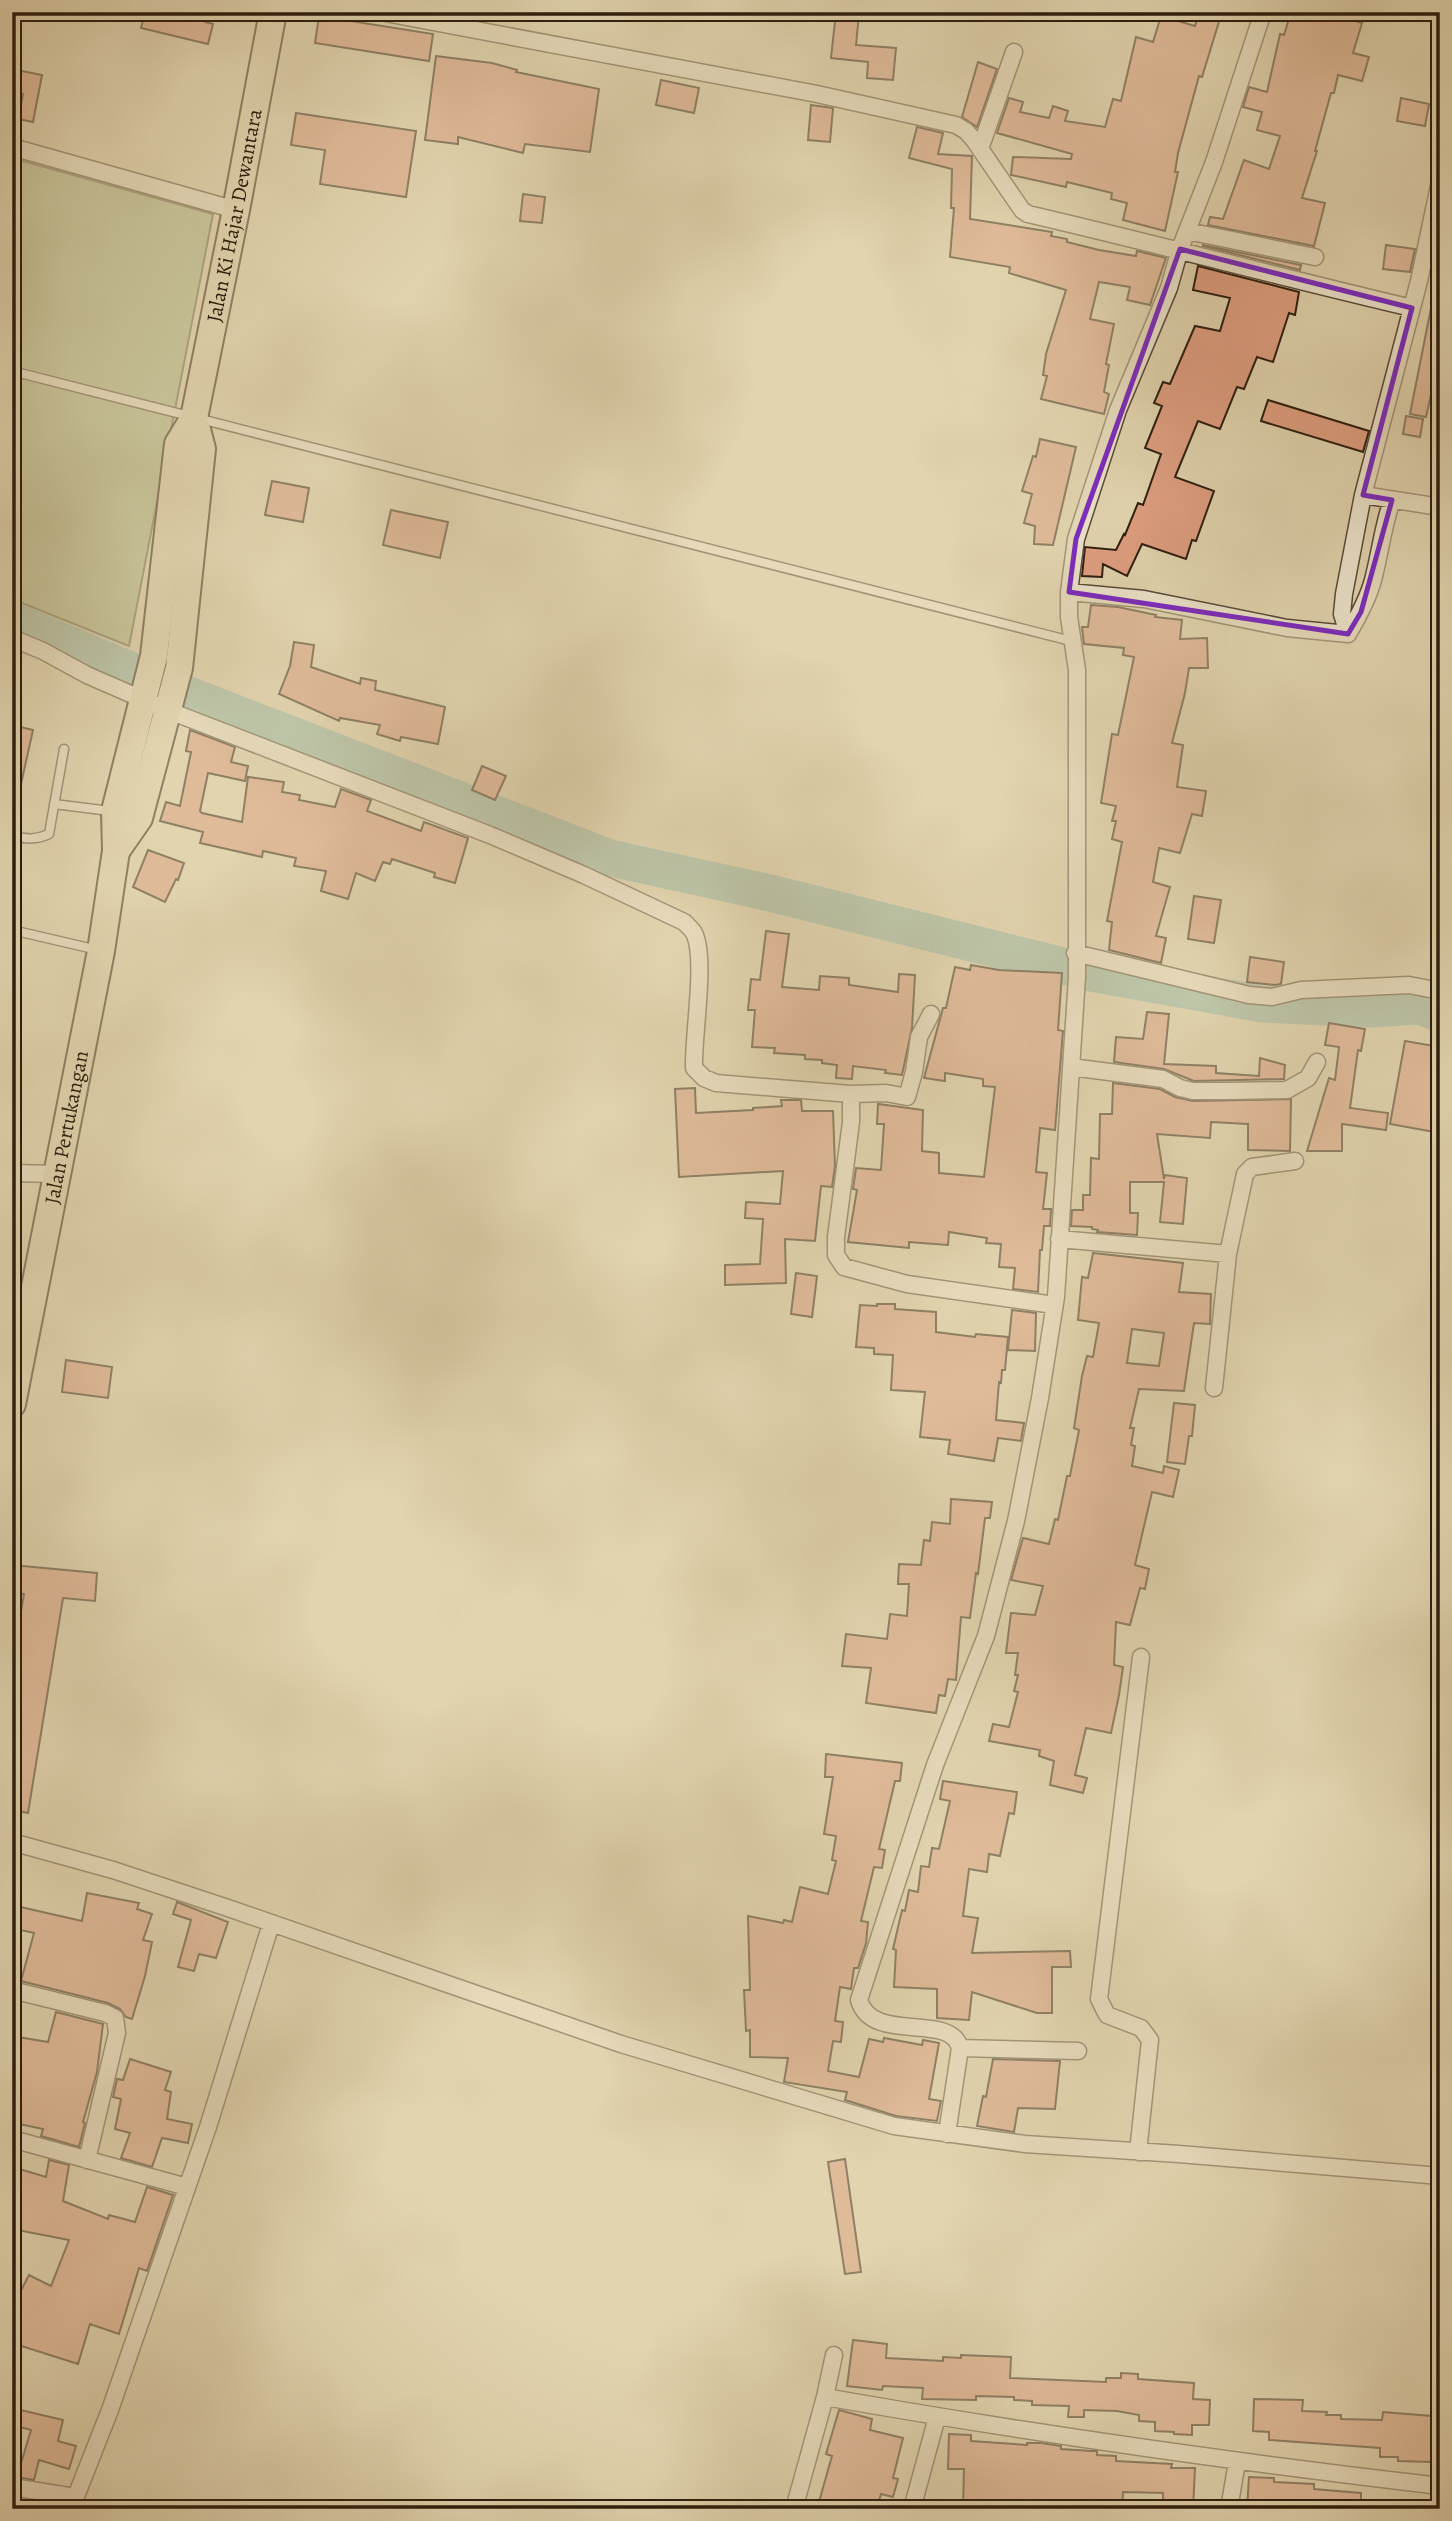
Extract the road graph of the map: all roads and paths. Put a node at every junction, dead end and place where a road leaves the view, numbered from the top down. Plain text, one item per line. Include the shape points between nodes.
1 (273, 12) edge
2 (380, 12) edge
3 (1263, 12) edge
4 (1014, 52) dead end
5 (12, 146) edge
6 (980, 149) junction
7 (1440, 181) edge
8 (236, 210) junction
9 (1187, 231) junction
10 (1180, 249) junction
11 (1315, 257) dead end
12 (1412, 308) junction
13 (12, 371) edge
14 (194, 418) junction
15 (1363, 495) junction
16 (1392, 500) junction
17 (1439, 504) edge
18 (1069, 592) junction
19 (1348, 634) junction
20 (12, 638) edge
21 (1071, 641) junction
22 (154, 656) joint
23 (179, 668) joint
24 (144, 693) junction
25 (169, 703) junction
26 (64, 749) dead end
27 (54, 804) junction
28 (115, 811) junction
29 (12, 836) edge
30 (116, 851) junction
31 (12, 930) edge
32 (101, 951) junction
33 (1076, 965) junction
34 (1440, 991) edge
35 (931, 1014) dead end
36 (1317, 1062) dead end
37 (1071, 1067) junction
38 (851, 1094) junction
39 (1295, 1161) dead end
40 (12, 1173) edge
41 (57, 1174) junction
42 (1059, 1239) junction
43 (1228, 1254) junction
44 (22, 1301) edge
45 (1054, 1305) junction
46 (1214, 1388) dead end
47 (12, 1404) edge
48 (1141, 1657) dead end
49 (12, 1842) edge
50 (271, 1924) junction
51 (12, 1990) edge
52 (960, 2048) junction
53 (1078, 2051) dead end
54 (947, 2134) junction
55 (12, 2139) edge
56 (1138, 2152) junction
57 (87, 2160) junction
58 (1440, 2176) edge
59 (187, 2187) junction
60 (834, 2355) dead end
61 (825, 2397) junction
62 (937, 2417) junction
63 (1237, 2462) junction
64 (1440, 2486) edge
65 (12, 2487) edge
66 (73, 2503) edge
67 (794, 2509) edge
68 (912, 2509) edge
69 (1229, 2509) edge

1 - 8 main road, Jalan Ki Hajar Dewantara
2 - 6 street via 817,94 956,125
3 - 9 street
4 - 6 street
5 - 8 street
6 - 10 street via 1028,214
7 - 12 street
8 - 14 main road, Jalan Ki Hajar Dewantara
9 - 10 street
9 - 11 street
10 - 12 street
10 - 18 street via 1169,288 1118,410 1076,539
12 - 15 street
13 - 14 lane
14 - 21 lane
14 - 22 main road, Jalan Ki Hajar Dewantara via 178,444
14 - 23 main road, Jalan Ki Hajar Dewantara via 202,449
15 - 16 street
15 - 19 street via 1344,594 1342,614
16 - 17 street
16 - 19 street via 1373,581
18 - 19 street via 1144,599 1287,628
18 - 21 street
20 - 24 street via 87,675
21 - 33 street via 1077,670
22 - 24 main road, Jalan Pertukangan
23 - 25 main road, Jalan Pertukangan
24 - 25 street
24 - 28 main road, Jalan Pertukangan
25 - 30 main road, Jalan Pertukangan via 139,818
25 - 38 street via 490,835 684,922 694,933 700,960 693,1044 694,1068 704,1079
26 - 27 lane
27 - 28 lane
27 - 29 lane via 49,834 28,840
28 - 30 main road, Jalan Pertukangan
30 - 32 main road, Jalan Pertukangan
31 - 32 lane
32 - 41 main road, Jalan Pertukangan
33 - 34 street via 1249,996 1409,985
33 - 37 street
35 - 38 street via 919,1037 907,1097
36 - 37 street via 1307,1078 1287,1090 1193,1091 1163,1079
37 - 42 street
38 - 45 street via 836,1237 836,1255 844,1268 907,1284
39 - 43 street via 1252,1167 1245,1174
40 - 41 street
41 - 44 main road, Jalan Pertukangan
42 - 43 street
42 - 45 street
43 - 46 street
44 - 47 main road, Jalan Pertukangan
45 - 52 street via 1016,1521 986,1636 935,1765 859,2000 862,2013 874,2021 948,2033
48 - 56 street via 1099,1999 1107,2015 1141,2028 1150,2040
49 - 50 street via 113,1870
50 - 54 street via 634,2048 894,2126
50 - 59 street
51 - 57 street via 115,2018 117,2033
52 - 53 street
52 - 54 street
54 - 56 street
55 - 57 street
56 - 58 street
57 - 59 street
59 - 66 street
60 - 61 street
61 - 62 street
61 - 67 street
62 - 63 street
62 - 68 street
63 - 64 street
63 - 69 street
65 - 66 street

